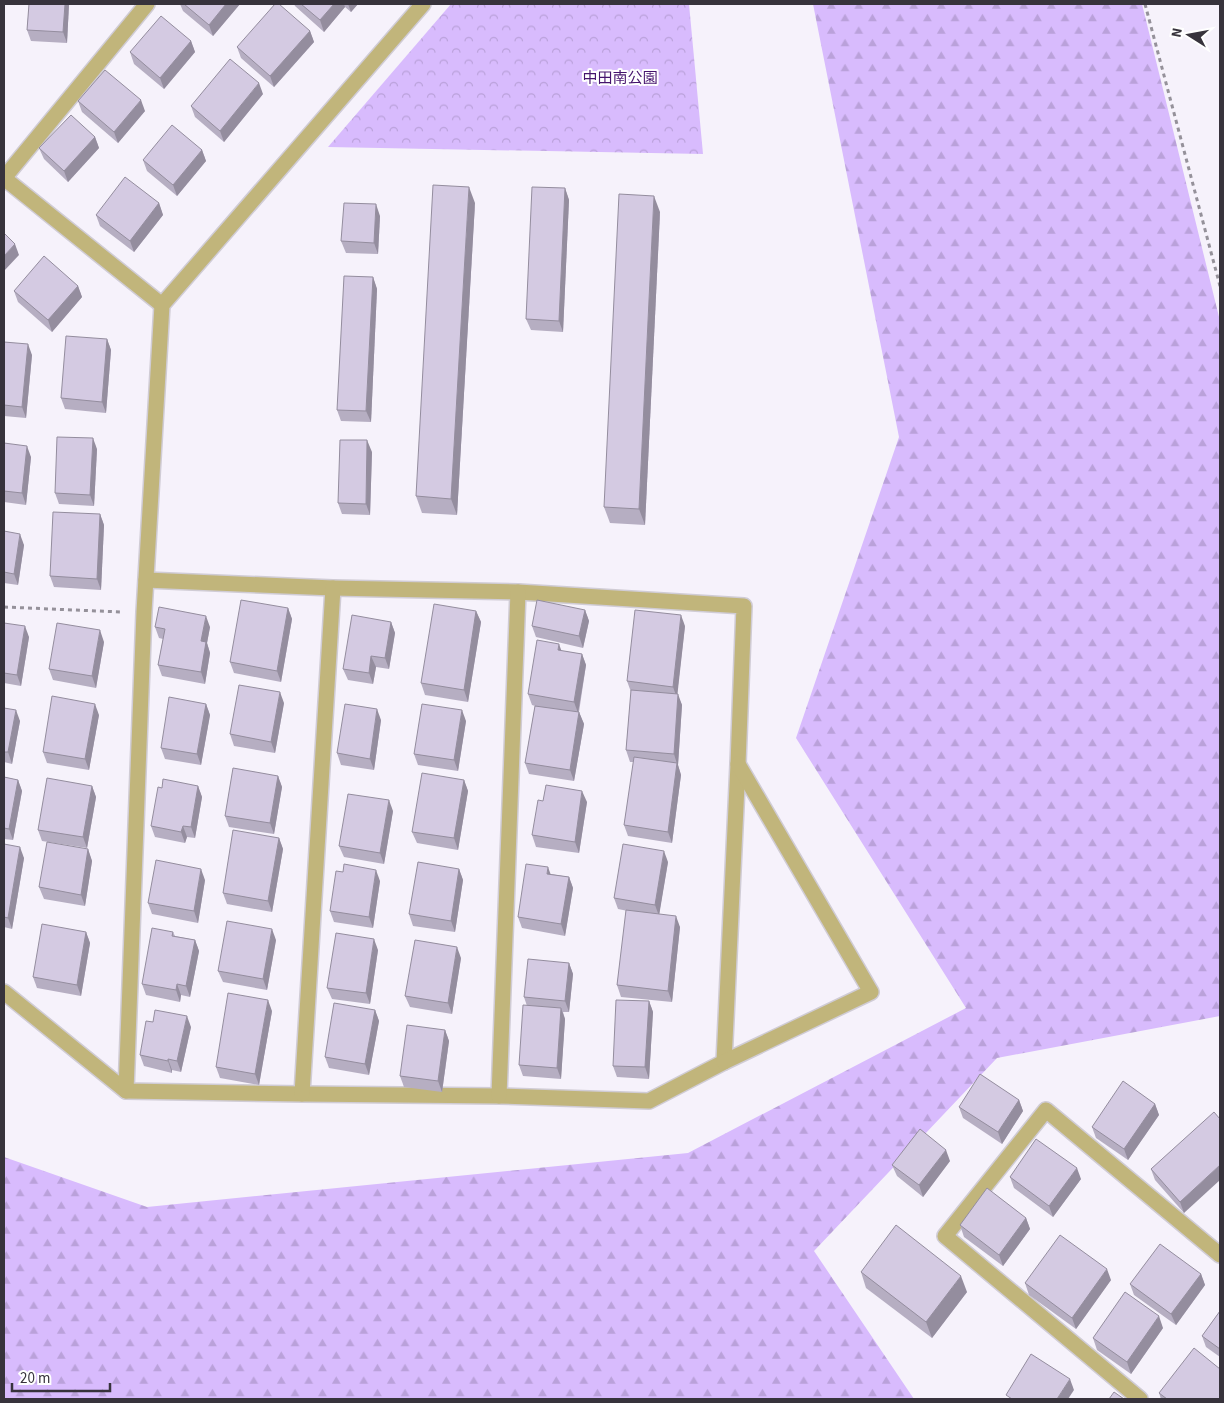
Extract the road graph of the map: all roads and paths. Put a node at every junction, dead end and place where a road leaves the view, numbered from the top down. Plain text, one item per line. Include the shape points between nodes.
1 (147, 4) edge
2 (423, 4) edge
3 (1145, 4) edge
4 (1220, 286) edge
5 (162, 305) junction
6 (146, 580) junction
7 (333, 588) junction
8 (518, 592) junction
9 (4, 607) edge
10 (144, 612) junction
11 (738, 764) junction
12 (4, 992) edge
13 (724, 1062) junction
14 (126, 1090) junction
15 (302, 1094) junction
16 (498, 1096) junction
17 (1220, 1255) edge
18 (1140, 1399) edge

1 - 5 street via 4,178
2 - 5 street
3 - 4 path
5 - 6 street
6 - 7 street
6 - 10 street
7 - 8 street
7 - 15 street
8 - 11 street via 744,606
8 - 16 street
9 - 10 path
10 - 14 street
11 - 13 street
11 - 13 street via 871,992
12 - 14 street
13 - 16 street via 649,1101
14 - 15 street
15 - 16 street
17 - 18 street via 1046,1110 945,1236

